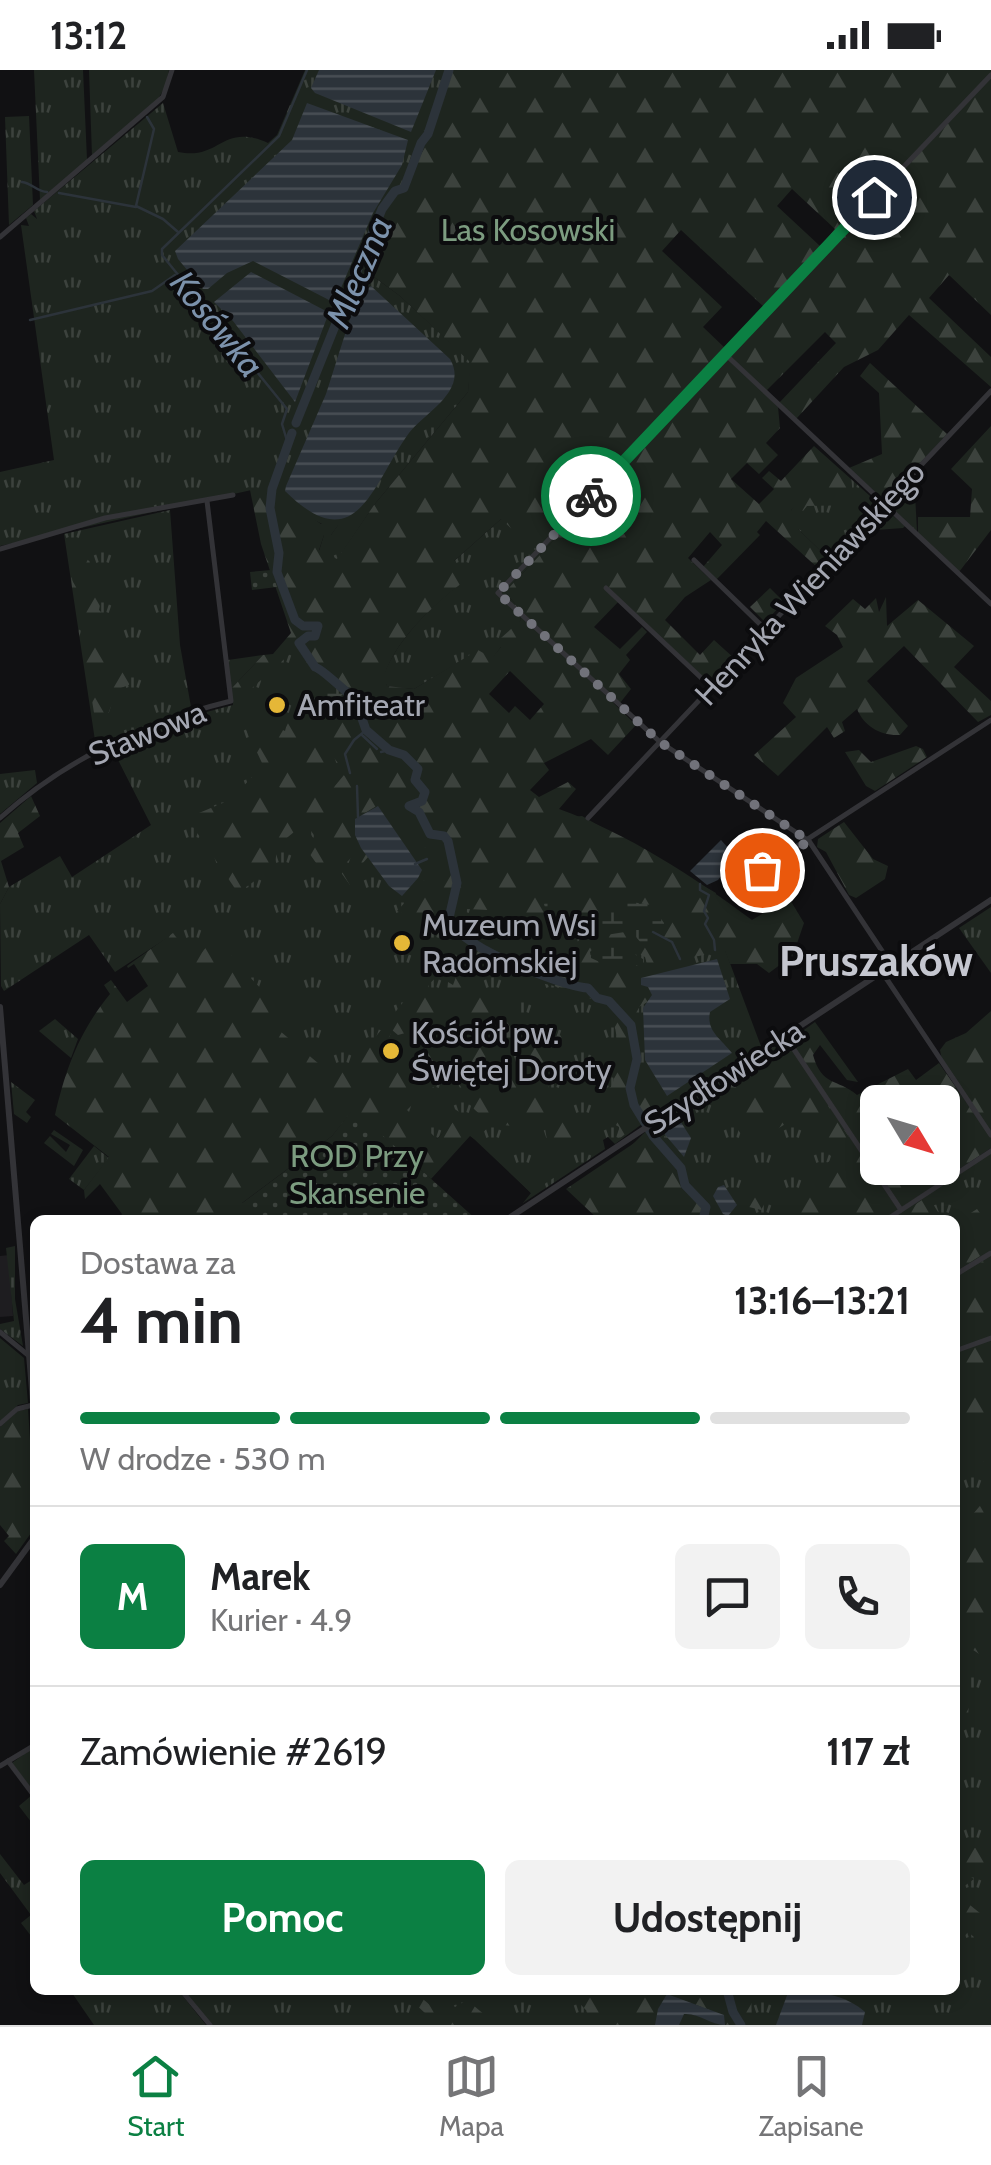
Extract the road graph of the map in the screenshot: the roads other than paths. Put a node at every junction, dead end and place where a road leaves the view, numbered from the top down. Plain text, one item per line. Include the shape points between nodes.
1 (172, 70) edge
2 (991, 75) edge
3 (0, 238) edge
4 (725, 354) junction
5 (991, 390) edge
6 (234, 495) dead end
7 (207, 501) junction
8 (883, 504) junction
9 (0, 548) edge
10 (694, 560) dead end
11 (606, 588) dead end
12 (991, 604) edge
13 (766, 630) junction
14 (712, 688) junction
15 (991, 720) edge
16 (660, 742) junction
17 (0, 818) edge
18 (588, 818) dead end
19 (809, 841) junction
20 (734, 887) dead end
21 (991, 900) edge
22 (892, 966) junction
23 (882, 972) junction
24 (0, 1007) edge
25 (784, 1036) junction
26 (991, 1135) edge
27 (991, 1150) edge
28 (901, 1210) junction
29 (514, 1215) edge
30 (894, 1215) edge
31 (991, 1252) edge
32 (960, 1272) edge
33 (0, 1332) edge
34 (991, 1338) edge
35 (960, 1348) edge
36 (29, 1356) junction
37 (30, 1366) edge
38 (30, 1406) edge
39 (0, 1424) edge
40 (30, 1544) edge
41 (0, 1585) edge
42 (30, 1748) edge
43 (8, 1761) junction
44 (0, 1766) edge
45 (30, 1790) edge
46 (185, 1995) edge
47 (210, 2025) edge

1 - 3 street via 163,97
2 - 4 street
4 - 8 street
4 - 16 street via 498,593
5 - 8 street, Henryka Wieniawskiego
6 - 7 street
7 - 9 street via 120,514
7 - 17 street, Stawowa via 231,701 176,715 90,754
8 - 12 street
8 - 13 street, Henryka Wieniawskiego
10 - 13 street
11 - 14 street
13 - 14 street, Henryka Wieniawskiego
14 - 16 street, Henryka Wieniawskiego
15 - 19 street
16 - 18 street, Henryka Wieniawskiego
16 - 19 street
19 - 20 street
19 - 22 street
21 - 22 street, Szydłowiecka
22 - 23 street, Szydłowiecka
23 - 25 street, Szydłowiecka
23 - 26 street
24 - 36 street
25 - 28 street
25 - 29 street, Szydłowiecka
27 - 28 street
28 - 30 street
31 - 32 street
33 - 36 street
34 - 35 street
36 - 37 street
38 - 39 street
40 - 41 street
42 - 43 street
43 - 44 street
43 - 45 street
46 - 47 street

